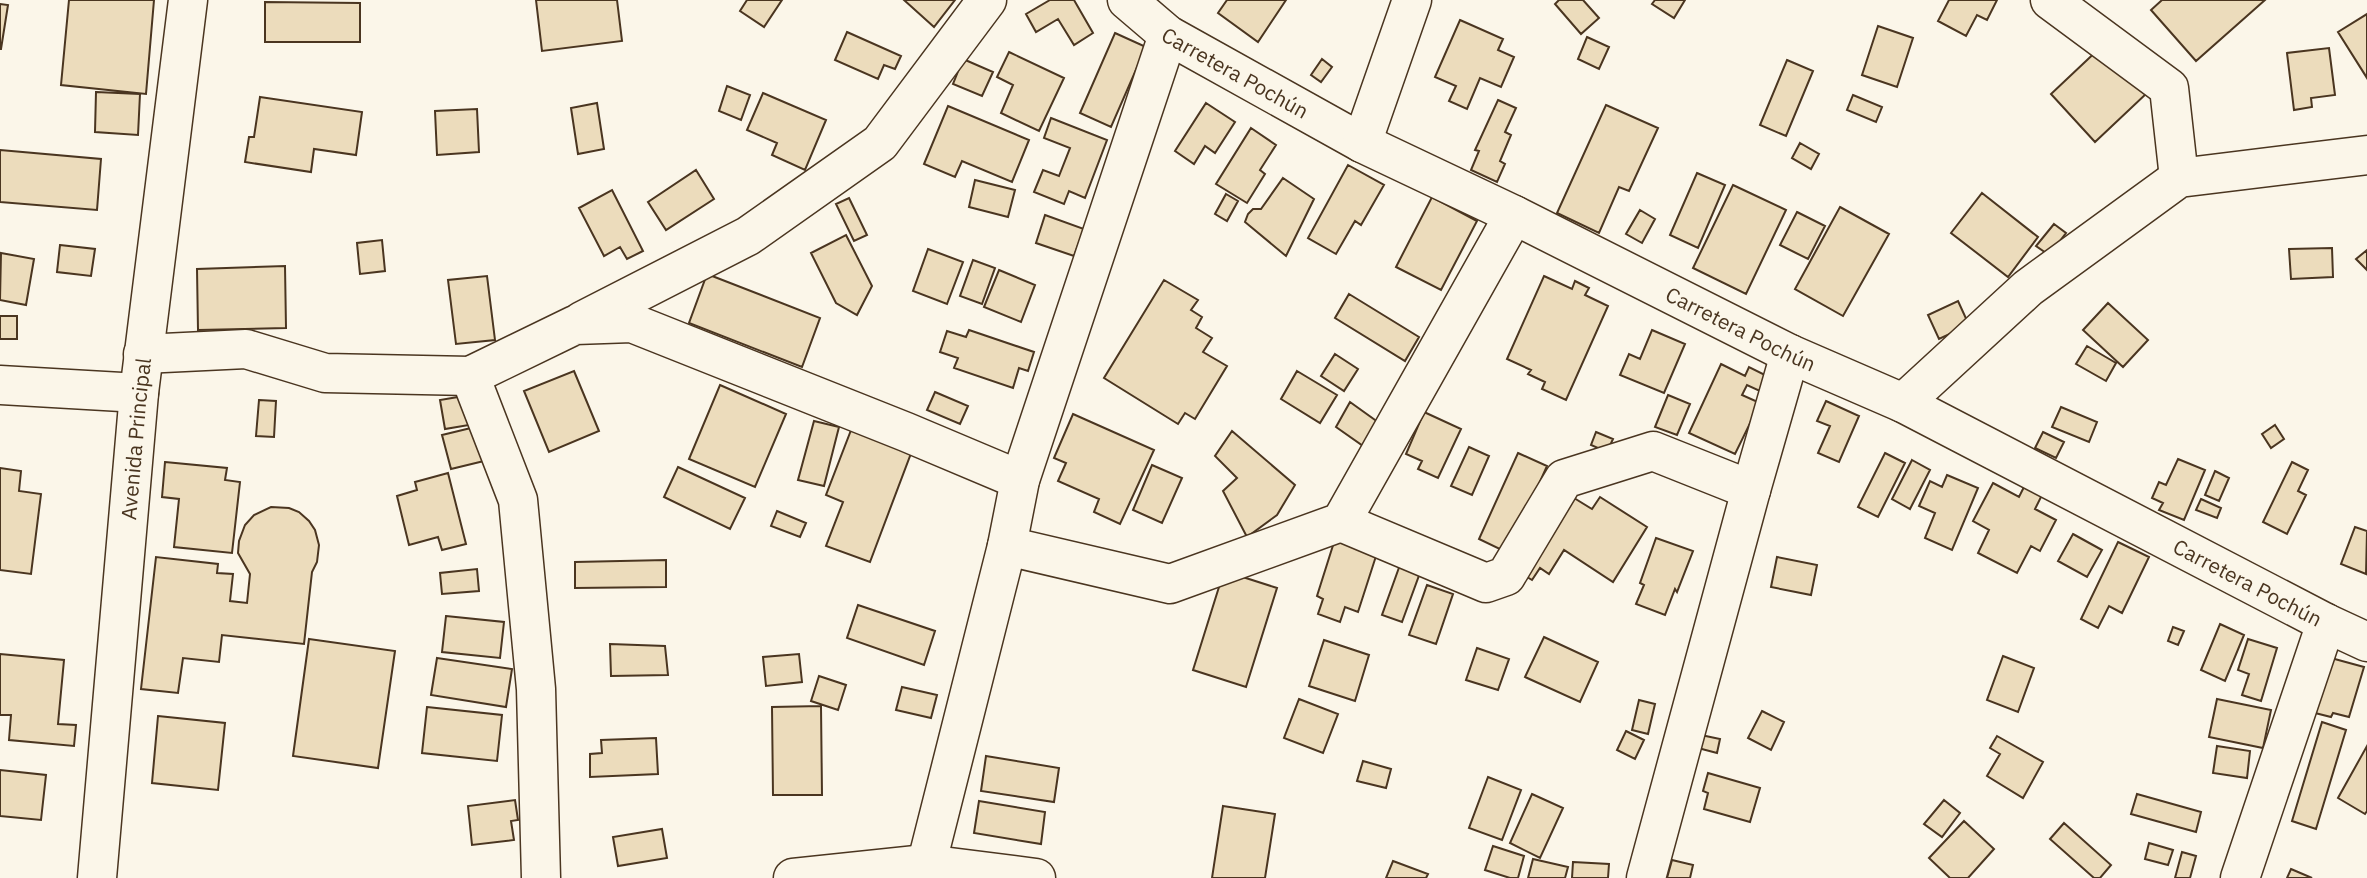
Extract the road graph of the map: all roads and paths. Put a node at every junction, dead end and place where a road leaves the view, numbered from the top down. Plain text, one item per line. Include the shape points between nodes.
1 (188, 0) edge
2 (987, 0) edge
3 (1127, 0) edge
4 (1412, 0) edge
5 (2050, 0) edge
6 (1168, 35) junction
7 (1362, 143) junction
8 (2367, 155) edge
9 (2179, 178) junction
10 (1514, 215) junction
11 (575, 325) junction
12 (143, 354) junction
13 (1790, 354) junction
14 (470, 376) junction
15 (0, 385) edge
16 (139, 393) junction
17 (1903, 403) junction
18 (1020, 480) junction
19 (1751, 490) junction
20 (1341, 522) junction
21 (1007, 546) junction
22 (2326, 623) junction
23 (2367, 642) edge
24 (924, 871) edge
25 (97, 878) edge
26 (541, 878) edge
27 (793, 878) edge
28 (1036, 878) edge
29 (1646, 878) edge
30 (2240, 878) edge

1 - 12 street, Avenida Principal
2 - 11 street via 880,143 748,236
3 - 6 street, Carretera Pochún
4 - 7 street
5 - 9 street via 2169,88
6 - 7 street, Carretera Pochún
6 - 18 street
7 - 10 street, Carretera Pochún
8 - 9 street
9 - 17 street via 2028,288
10 - 13 street, Carretera Pochún
10 - 20 street
11 - 14 street
11 - 18 street via 632,324
12 - 14 street via 246,349 325,373
12 - 16 street, Avenida Principal
13 - 17 street, Carretera Pochún
13 - 19 street
14 - 26 street via 518,500 536,690
15 - 16 street
16 - 25 street, Avenida Principal
17 - 22 street, Carretera Pochún
18 - 21 street
19 - 20 street via 1653,451 1564,479 1506,576 1486,583
19 - 29 street
20 - 21 street via 1170,584
21 - 24 street
22 - 23 street, Carretera Pochún
22 - 30 street
24 - 27 street
24 - 28 street

